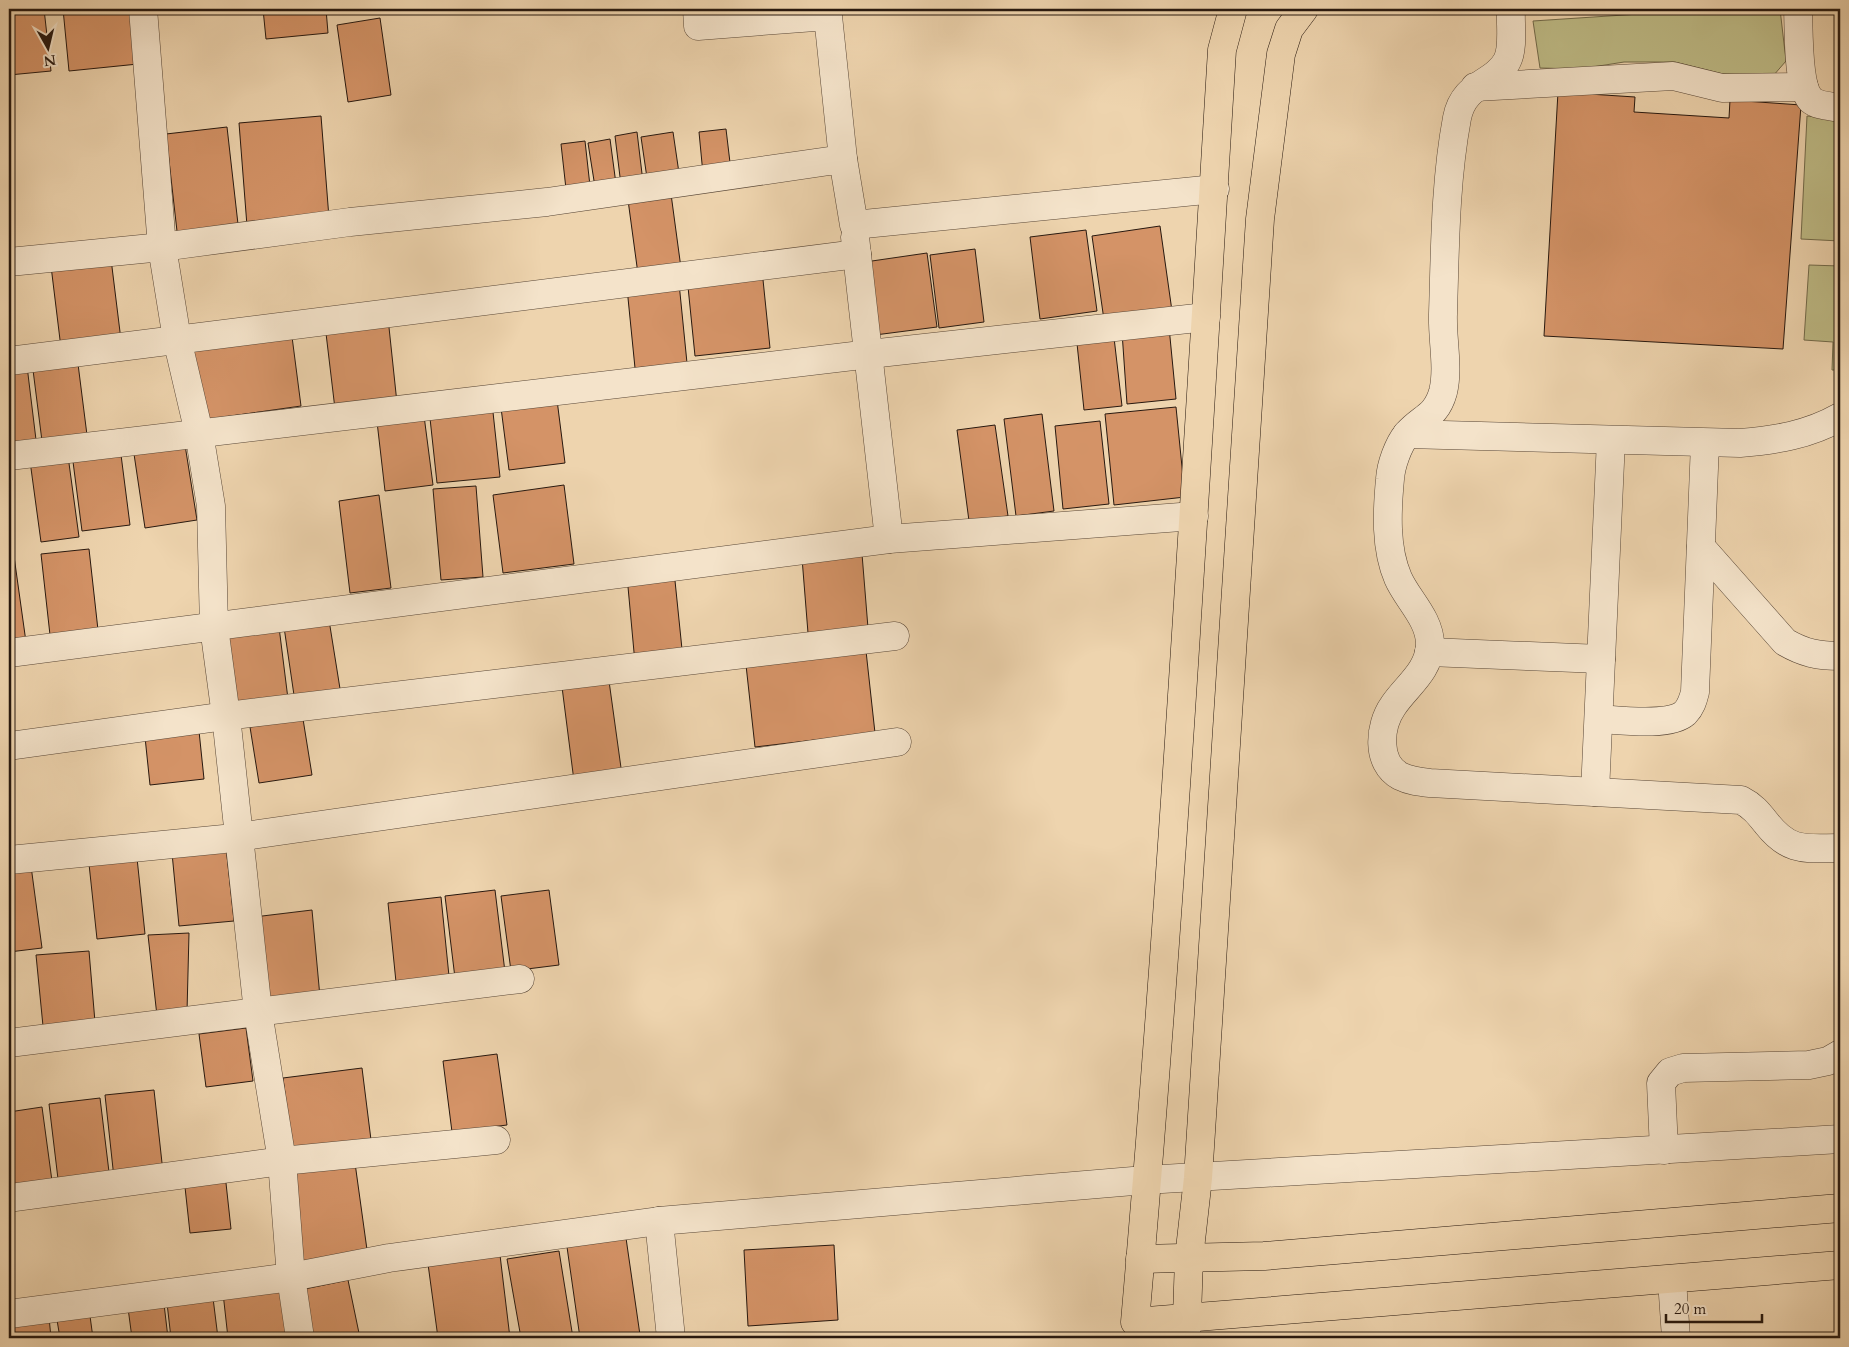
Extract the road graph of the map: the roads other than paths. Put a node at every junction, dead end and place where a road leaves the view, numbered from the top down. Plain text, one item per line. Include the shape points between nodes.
1 (143, 9) edge
2 (697, 9) edge
3 (1233, 9) edge
4 (1304, 9) edge
5 (1511, 9) edge
6 (1798, 9) edge
7 (1475, 87) junction
8 (1804, 88) junction
9 (1840, 108) edge
10 (843, 159) junction
11 (1215, 189) junction
12 (854, 225) junction
13 (162, 247) junction
14 (857, 254) junction
15 (9, 262) edge
16 (1206, 317) junction
17 (177, 339) junction
18 (870, 354) junction
19 (9, 361) edge
20 (1840, 417) edge
21 (199, 433) junction
22 (1407, 434) junction
23 (1611, 440) junction
24 (1705, 443) junction
25 (9, 456) edge
26 (1194, 516) junction
27 (889, 539) junction
28 (1701, 547) junction
29 (214, 627) junction
30 (895, 636) dead end
31 (1429, 652) junction
32 (9, 653) edge
33 (1840, 656) edge
34 (1601, 659) junction
35 (226, 716) junction
36 (1599, 719) junction
37 (897, 742) dead end
38 (9, 746) edge
39 (1595, 792) junction
40 (239, 836) junction
41 (1840, 848) edge
42 (9, 860) edge
43 (520, 979) dead end
44 (258, 1012) junction
45 (9, 1043) edge
46 (1840, 1054) edge
47 (1840, 1139) edge
48 (496, 1140) dead end
49 (1664, 1150) junction
50 (282, 1161) junction
51 (1198, 1178) junction
52 (1145, 1180) junction
53 (9, 1198) edge
54 (1840, 1208) edge
55 (659, 1221) junction
56 (1189, 1258) junction
57 (1140, 1259) junction
58 (1840, 1265) edge
59 (291, 1277) junction
60 (1672, 1280) junction
61 (9, 1314) edge
62 (1186, 1328) edge
63 (1134, 1330) edge
64 (300, 1338) edge
65 (671, 1338) edge
66 (1676, 1338) edge

1 - 13 street
2 - 10 street via 698,26 828,16
3 - 11 main road via 1222,50
4 - 51 main road via 1289,29 1281,54 1260,219
5 - 7 street via 1507,62
6 - 8 street
7 - 8 street via 1673,76 1722,88
7 - 22 street via 1462,103 1449,175 1442,317 1444,390 1439,406
8 - 9 street via 1816,103
10 - 12 street
10 - 13 street via 546,202 350,222
11 - 12 street
11 - 16 main road
12 - 14 street
13 - 15 street
13 - 17 street
14 - 17 street
14 - 18 street
16 - 18 street
16 - 26 main road
17 - 19 street
17 - 21 street
18 - 21 street
18 - 27 street
20 - 24 street via 1807,433 1777,440
21 - 25 street
21 - 29 street via 211,506
22 - 23 street
22 - 31 street via 1390,476 1388,526 1398,579 1428,630
23 - 24 street
23 - 34 street
24 - 28 street
26 - 27 street
26 - 52 main road via 1157,1057
27 - 29 street
28 - 33 street via 1785,642 1815,656
28 - 36 street via 1695,692 1691,705 1684,715 1671,719 1648,722
29 - 32 street
29 - 35 street
30 - 35 street
31 - 34 street
31 - 39 street via 1420,674 1393,705 1385,722 1383,751 1391,768 1400,776 1430,783
34 - 36 street
35 - 38 street
35 - 40 street
36 - 39 street
37 - 40 street
39 - 41 street via 1742,800 1757,811 1785,843 1802,848
40 - 42 street
40 - 44 street
43 - 44 street
44 - 45 street
44 - 50 street
46 - 49 street via 1809,1066 1683,1068 1670,1072 1661,1083
47 - 49 street
48 - 50 street
49 - 51 street
50 - 53 street
50 - 59 street
51 - 52 street
51 - 56 main road
52 - 55 street
52 - 57 main road
54 - 56 main road via 1274,1256
55 - 59 street via 389,1258
55 - 65 street
56 - 57 main road
56 - 62 main road
57 - 63 main road
58 - 60 main road
59 - 61 street
59 - 64 street
60 - 62 main road
60 - 66 street
62 - 63 main road

